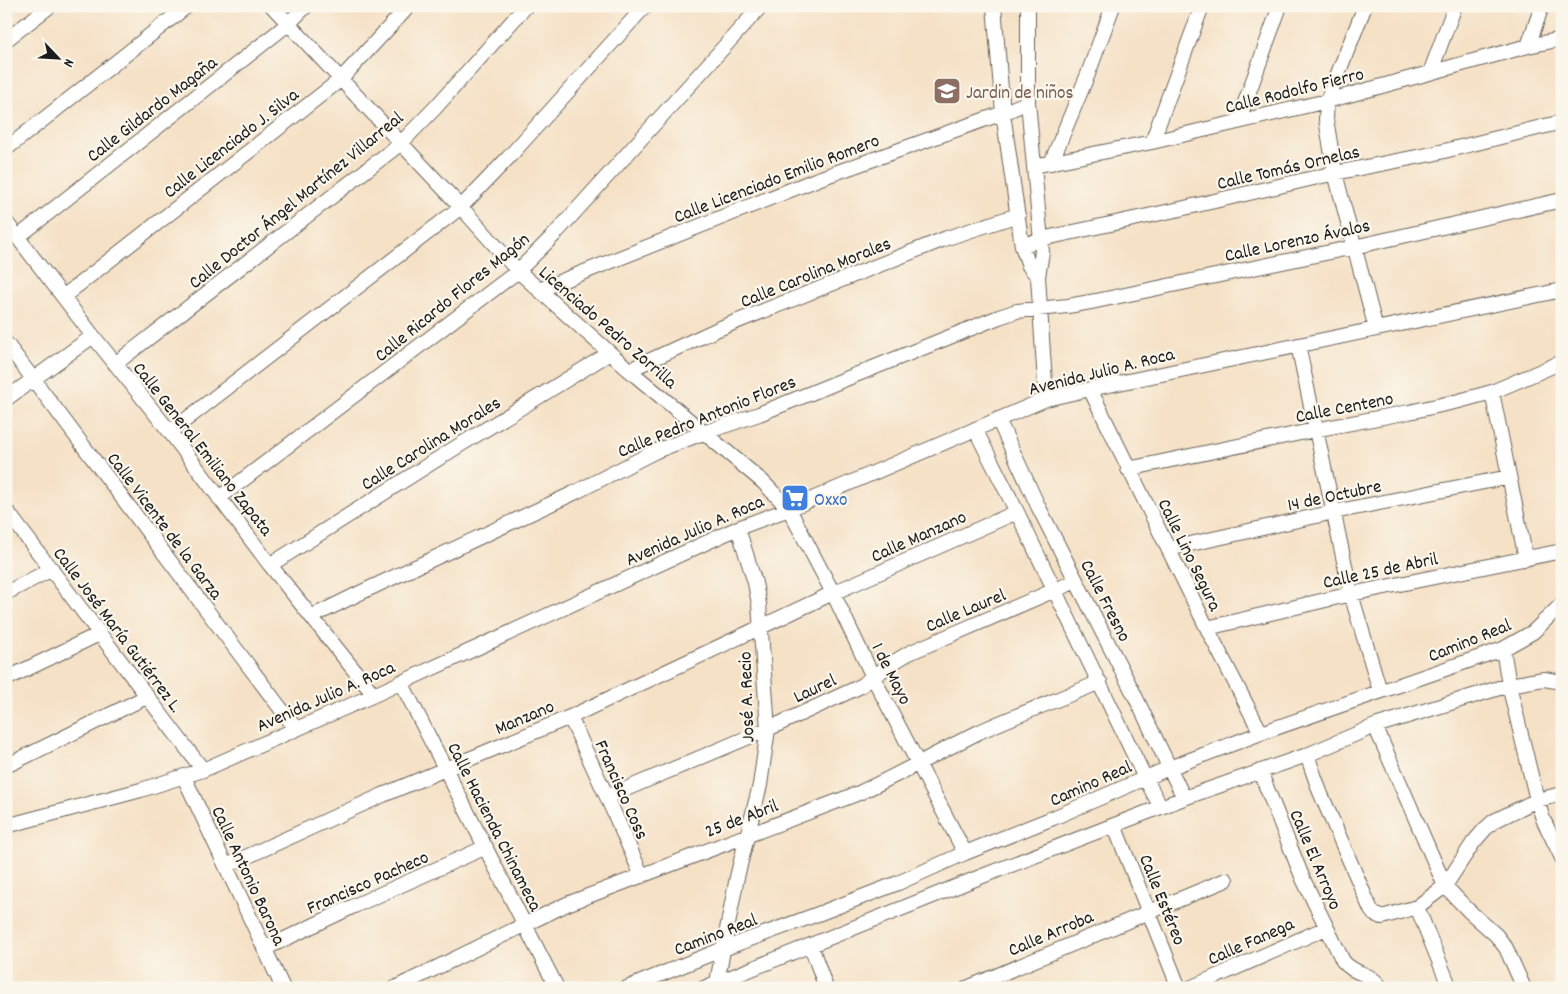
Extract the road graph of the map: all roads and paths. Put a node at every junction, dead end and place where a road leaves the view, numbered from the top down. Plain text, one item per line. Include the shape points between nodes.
1 (50, 6) edge
2 (186, 6) edge
3 (272, 6) edge
4 (306, 6) edge
5 (408, 6) edge
6 (526, 6) edge
7 (646, 6) edge
8 (761, 6) edge
9 (994, 6) edge
10 (1028, 6) edge
11 (1113, 6) edge
12 (1202, 6) edge
13 (1280, 6) edge
14 (1365, 6) edge
15 (1456, 6) edge
16 (1542, 6) edge
17 (288, 24) junction
18 (1562, 39) edge
19 (6, 40) edge
20 (1528, 46) junction
21 (1430, 74) junction
22 (340, 80) junction
23 (1327, 101) junction
24 (1028, 102) junction
25 (1003, 114) junction
26 (1238, 122) junction
27 (1562, 122) edge
28 (1152, 142) junction
29 (400, 144) junction
30 (6, 149) edge
31 (1051, 163) junction
32 (1034, 166) junction
33 (1335, 173) junction
34 (1562, 200) edge
35 (461, 207) junction
36 (1018, 215) junction
37 (6, 222) edge
38 (18, 238) junction
39 (1041, 239) junction
40 (1022, 246) junction
41 (1354, 246) junction
42 (518, 270) junction
43 (1038, 276) junction
44 (539, 290) junction
45 (1562, 290) edge
46 (64, 296) junction
47 (1040, 309) junction
48 (1376, 329) junction
49 (93, 336) junction
50 (6, 343) edge
51 (1298, 345) junction
52 (610, 353) junction
53 (1562, 362) edge
54 (115, 364) junction
55 (629, 370) junction
56 (33, 379) junction
57 (1090, 389) junction
58 (1492, 392) junction
59 (6, 399) edge
60 (1046, 399) junction
61 (998, 419) junction
62 (975, 429) junction
63 (1315, 430) junction
64 (170, 432) junction
65 (703, 433) junction
66 (1128, 469) junction
67 (1509, 477) junction
68 (219, 498) junction
69 (789, 509) junction
70 (6, 510) edge
71 (1017, 512) junction
72 (1334, 512) junction
73 (738, 528) junction
74 (1168, 550) junction
75 (1562, 551) edge
76 (1526, 559) junction
77 (270, 565) junction
78 (52, 569) junction
79 (1076, 581) junction
80 (1055, 591) junction
81 (6, 592) edge
82 (833, 593) junction
83 (1351, 594) junction
84 (1562, 604) edge
85 (313, 616) junction
86 (761, 626) junction
87 (1207, 628) junction
88 (99, 634) junction
89 (1503, 649) junction
90 (873, 677) junction
91 (6, 680) edge
92 (401, 682) junction
93 (1100, 682) junction
94 (1562, 682) edge
95 (1509, 685) junction
96 (1380, 691) junction
97 (374, 695) junction
98 (146, 697) junction
99 (570, 717) junction
100 (1375, 726) junction
101 (296, 729) junction
102 (768, 729) junction
103 (1261, 733) junction
104 (1307, 755) junction
105 (919, 764) junction
106 (6, 766) edge
107 (1169, 768) junction
108 (445, 769) junction
109 (203, 770) junction
110 (1260, 771) junction
111 (184, 777) junction
112 (1145, 778) junction
113 (1562, 794) edge
114 (607, 797) junction
115 (1184, 798) junction
116 (1537, 800) junction
117 (1161, 807) junction
118 (1114, 825) junction
119 (6, 826) edge
120 (747, 835) junction
121 (486, 848) junction
122 (965, 853) junction
123 (1562, 858) edge
124 (226, 866) junction
125 (642, 876) junction
126 (1226, 880) dead end
127 (1445, 886) junction
128 (1417, 907) junction
129 (1148, 911) junction
130 (525, 925) junction
131 (1326, 928) junction
132 (811, 946) junction
133 (264, 949) junction
134 (723, 949) junction
135 (717, 982) junction
136 (283, 988) edge
137 (394, 988) edge
138 (557, 988) edge
139 (627, 988) edge
140 (704, 988) edge
141 (826, 988) edge
142 (967, 988) edge
143 (1178, 988) edge
144 (1190, 988) edge
145 (1381, 988) edge
146 (1450, 988) edge
147 (1524, 988) edge

1 - 19 street
2 - 30 street
3 - 17 street, Licenciado Pedro Zorrilla
4 - 17 street, Calle Gildardo Magaña
5 - 22 street, Calle Licenciado J. Silva
6 - 29 street, Calle Doctor Ángel Martínez Villarreal
7 - 35 street
8 - 42 street, Calle Ricardo Flores Magón via 554,235
9 - 25 street
10 - 24 street
11 - 31 street
12 - 28 street
13 - 26 street
14 - 23 street
15 - 21 street
16 - 20 street
17 - 22 street, Licenciado Pedro Zorrilla
17 - 38 street, Calle Gildardo Magaña
18 - 20 street, Calle Rodolfo Fierro
20 - 21 street, Calle Rodolfo Fierro
21 - 23 street, Calle Rodolfo Fierro
22 - 29 street, Licenciado Pedro Zorrilla
22 - 46 street, Calle Licenciado J. Silva
23 - 26 street, Calle Rodolfo Fierro
23 - 33 street via 1326,119
24 - 25 street, Calle Licenciado Emilio Romero
24 - 32 street
25 - 36 street
25 - 44 street, Calle Licenciado Emilio Romero via 818,179
26 - 28 street, Calle Rodolfo Fierro
27 - 33 street, Calle Tomás Ornelas via 1432,154
28 - 31 street, Calle Rodolfo Fierro
29 - 35 street, Licenciado Pedro Zorrilla
29 - 54 street, Calle Doctor Ángel Martínez Villarreal
31 - 32 street, Calle Rodolfo Fierro
32 - 39 street
33 - 39 street, Calle Tomás Ornelas
33 - 41 street
34 - 41 street, Calle Lorenzo Ávalos
35 - 42 street, Licenciado Pedro Zorrilla
35 - 64 street
36 - 40 street
36 - 55 street, Calle Carolina Morales via 947,238 718,329
37 - 38 street, Calle General Emiliano Zapata
38 - 46 street, Calle General Emiliano Zapata
39 - 40 street, Calle Tomás Ornelas
39 - 43 street
40 - 43 street via 1029,266
41 - 47 street, Calle Lorenzo Ávalos
41 - 48 street
42 - 44 street, Licenciado Pedro Zorrilla
42 - 68 street, Calle Ricardo Flores Magón
43 - 47 street
44 - 52 street, Licenciado Pedro Zorrilla
45 - 48 street, Avenida Julio A. Roca
46 - 49 street, Calle General Emiliano Zapata
47 - 60 street
47 - 65 street, Calle Pedro Antonio Flores via 999,317 759,414
48 - 51 street, Avenida Julio A. Roca
49 - 54 street, Calle General Emiliano Zapata
49 - 56 street
50 - 56 street, Calle Vicente de la Garza
51 - 57 street, Avenida Julio A. Roca
51 - 63 street
52 - 55 street, Licenciado Pedro Zorrilla
52 - 77 street, Calle Carolina Morales
53 - 58 street, Calle Centeno
54 - 64 street, Calle General Emiliano Zapata
55 - 65 street, Licenciado Pedro Zorrilla
56 - 59 street
56 - 101 street, Calle Vicente de la Garza
57 - 60 street, Avenida Julio A. Roca
57 - 66 street, Calle Lino Segura
58 - 63 street, Calle Centeno
58 - 67 street
60 - 61 street, Avenida Julio A. Roca
61 - 62 street, Avenida Julio A. Roca
61 - 79 street, Calle Fresno
62 - 69 street, Avenida Julio A. Roca
62 - 71 street
63 - 66 street, Calle Centeno
63 - 72 street
64 - 68 street, Calle General Emiliano Zapata
65 - 69 street, Licenciado Pedro Zorrilla via 763,482
65 - 85 street, Calle Pedro Antonio Flores via 656,451
66 - 74 street, Calle Lino Segura
67 - 72 street, 14 de Octubre
67 - 76 street
68 - 77 street, Calle General Emiliano Zapata
69 - 73 street, Avenida Julio A. Roca
69 - 82 street, 1 de Mayo
70 - 78 street, Calle José María Gutiérrez L.
71 - 80 street
71 - 82 street, Calle Manzano
72 - 74 street, 14 de Octubre
72 - 83 street
73 - 86 street, José A. Recio via 755,583
73 - 92 street, Avenida Julio A. Roca
74 - 87 street, Calle Lino Segura
75 - 76 street, Calle 25 de Abril
76 - 83 street, Calle 25 de Abril
77 - 85 street, Calle General Emiliano Zapata
78 - 81 street
78 - 88 street, Calle José María Gutiérrez L.
79 - 80 street, Calle Laurel
79 - 107 street, Calle Fresno
80 - 90 street, Calle Laurel via 909,653
80 - 93 street
82 - 86 street, Manzano
82 - 90 street, 1 de Mayo
83 - 87 street, Calle 25 de Abril
83 - 96 street
84 - 89 street, Camino Real via 1533,632
85 - 97 street, Calle General Emiliano Zapata
86 - 99 street, Manzano
86 - 102 street, José A. Recio
87 - 103 street, Calle Lino Segura
88 - 91 street
88 - 98 street, Calle José María Gutiérrez L.
89 - 95 street
89 - 96 street, Camino Real
90 - 102 street, Laurel via 859,687
90 - 105 street, 1 de Mayo
92 - 97 street, Avenida Julio A. Roca
92 - 108 street, Calle Hacienda Chinameca
93 - 105 street, 25 de Abril via 1006,720
93 - 112 street
94 - 95 street via 1544,679
95 - 100 street
95 - 116 street
96 - 103 street, Camino Real
97 - 101 street, Avenida Julio A. Roca
98 - 106 street
98 - 109 street, Calle José María Gutiérrez L.
99 - 108 street, Manzano
99 - 114 street, Francisco Coss
100 - 104 street
100 - 127 street
101 - 109 street, Avenida Julio A. Roca
102 - 114 street, Laurel
102 - 120 street, José A. Recio via 760,784
103 - 107 street, Camino Real
104 - 110 street
104 - 128 street via 1371,910 1382,917
105 - 120 street, 25 de Abril via 859,793
105 - 122 street, 1 de Mayo
107 - 112 street, Camino Real
107 - 115 street, Calle Fresno
108 - 121 street, Calle Hacienda Chinameca
108 - 124 street, Manzano
109 - 111 street, Avenida Julio A. Roca
110 - 115 street
110 - 131 street, Calle El Arroyo
111 - 119 street, Avenida Julio A. Roca
111 - 124 street, Calle Antonio Barona
112 - 117 street
112 - 122 street, Camino Real
113 - 116 street
114 - 125 street, Francisco Coss
115 - 117 street
116 - 123 street via 1542,819
116 - 127 street via 1485,829
117 - 118 street
118 - 129 street, Calle Estéreo
118 - 132 street
120 - 125 street, 25 de Abril
120 - 134 street, José A. Recio
121 - 130 street, Calle Hacienda Chinameca
121 - 133 street, Francisco Pacheco
122 - 134 street, Camino Real via 850,902
124 - 133 street, Calle Antonio Barona
125 - 130 street, 25 de Abril via 567,904
126 - 129 street, Calle Arroba
127 - 128 street
127 - 147 street via 1496,935 1506,948
128 - 146 street
129 - 142 street, Calle Arroba
129 - 143 street, Calle Estéreo
130 - 137 street, 25 de Abril
130 - 138 street, Calle Hacienda Chinameca
131 - 144 street, Calle Fanega
131 - 145 street, Calle El Arroyo via 1343,961 1353,970 1374,979
132 - 135 street
132 - 141 street
133 - 136 street, Calle Antonio Barona
134 - 135 street, José A. Recio
134 - 139 street, Camino Real
135 - 140 street

